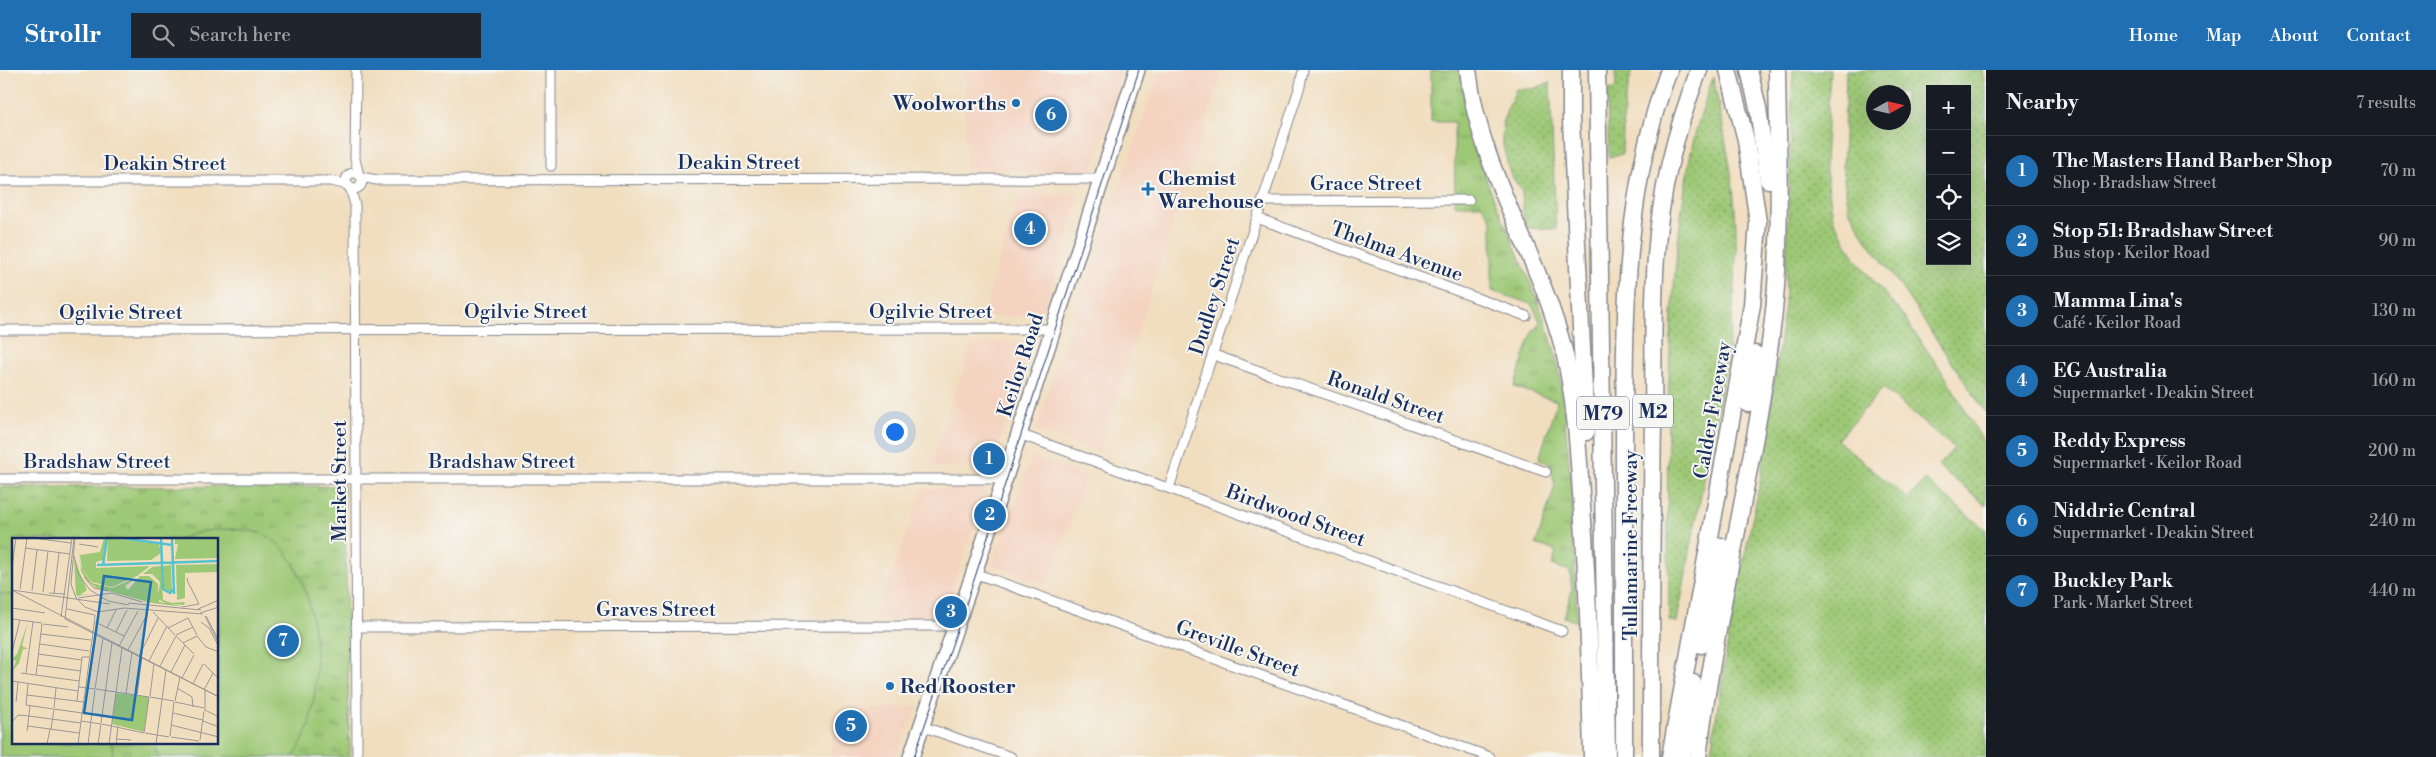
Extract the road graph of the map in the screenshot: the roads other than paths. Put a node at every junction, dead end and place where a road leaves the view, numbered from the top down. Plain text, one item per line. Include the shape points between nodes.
1 (356, 70) edge
2 (551, 70) edge
3 (1137, 70) edge
4 (1303, 70) edge
5 (1308, 70) edge
6 (1468, 70) edge
7 (1571, 70) edge
8 (1597, 70) edge
9 (1669, 70) edge
10 (1699, 70) edge
11 (1728, 70) edge
12 (1749, 70) edge
13 (1777, 70) edge
14 (1300, 86) junction
15 (551, 166) dead end
16 (1102, 178) junction
17 (0, 181) edge
18 (354, 181) junction
19 (1469, 200) dead end
20 (1264, 201) junction
21 (1257, 218) junction
22 (1758, 222) junction
23 (1775, 272) junction
24 (1526, 316) dead end
25 (1053, 328) junction
26 (356, 329) junction
27 (0, 330) edge
28 (1214, 355) junction
29 (1019, 434) junction
30 (1546, 472) dead end
31 (356, 478) junction
32 (0, 479) edge
33 (1004, 479) junction
34 (1169, 488) junction
35 (1586, 554) junction
36 (974, 573) junction
37 (956, 626) junction
38 (356, 627) junction
39 (1562, 631) dead end
40 (921, 726) junction
41 (356, 757) edge
42 (911, 757) edge
43 (1012, 757) edge
44 (1490, 757) edge
45 (1592, 757) edge
46 (1607, 757) edge
47 (1624, 757) edge
48 (1651, 757) edge
49 (1670, 757) edge
50 (1682, 757) edge
51 (1698, 757) edge

1 - 18 street, Market Street
2 - 15 street
3 - 16 main road, Keilor Road
4 - 14 street, Dudley Street
5 - 14 street, Dudley Street
6 - 35 highway via 1477,122 1488,158 1544,290 1564,351 1576,430
7 - 35 highway via 1585,392
8 - 46 highway, M79
9 - 47 highway, Tullamarine Freeway / M2 via 1638,179 1626,285
10 - 48 highway, Tullamarine Freeway / M2 via 1673,155 1656,255
11 - 22 highway, Calder Freeway via 1746,140
12 - 23 highway via 1766,163
13 - 23 highway
14 - 20 street, Dudley Street
16 - 18 street, Deakin Street
16 - 25 main road, Keilor Road
17 - 18 street, Deakin Street
18 - 26 street, Market Street
19 - 20 street, Grace Street
20 - 21 street, Dudley Street
21 - 24 street, Thelma Avenue
21 - 28 street, Dudley Street
22 - 49 highway, Calder Freeway via 1747,336
22 - 50 highway via 1760,300 1750,394
23 - 51 highway via 1770,338 1714,641
25 - 26 street, Ogilvie Street
25 - 29 main road, Keilor Road
26 - 27 street, Ogilvie Street
26 - 31 street, Market Street
28 - 30 street, Ronald Street
28 - 34 street, Dudley Street
29 - 33 main road, Keilor Road
29 - 34 street, Birdwood Street
31 - 32 street, Bradshaw Street
31 - 33 street, Bradshaw Street
31 - 38 street, Market Street
33 - 36 main road, Keilor Road
34 - 39 street, Birdwood Street
35 - 45 highway
36 - 37 main road, Keilor Road
36 - 44 street, Greville Street
37 - 38 street, Graves Street
37 - 40 main road, Keilor Road
38 - 41 street, Market Street
40 - 42 main road, Keilor Road
40 - 43 street

